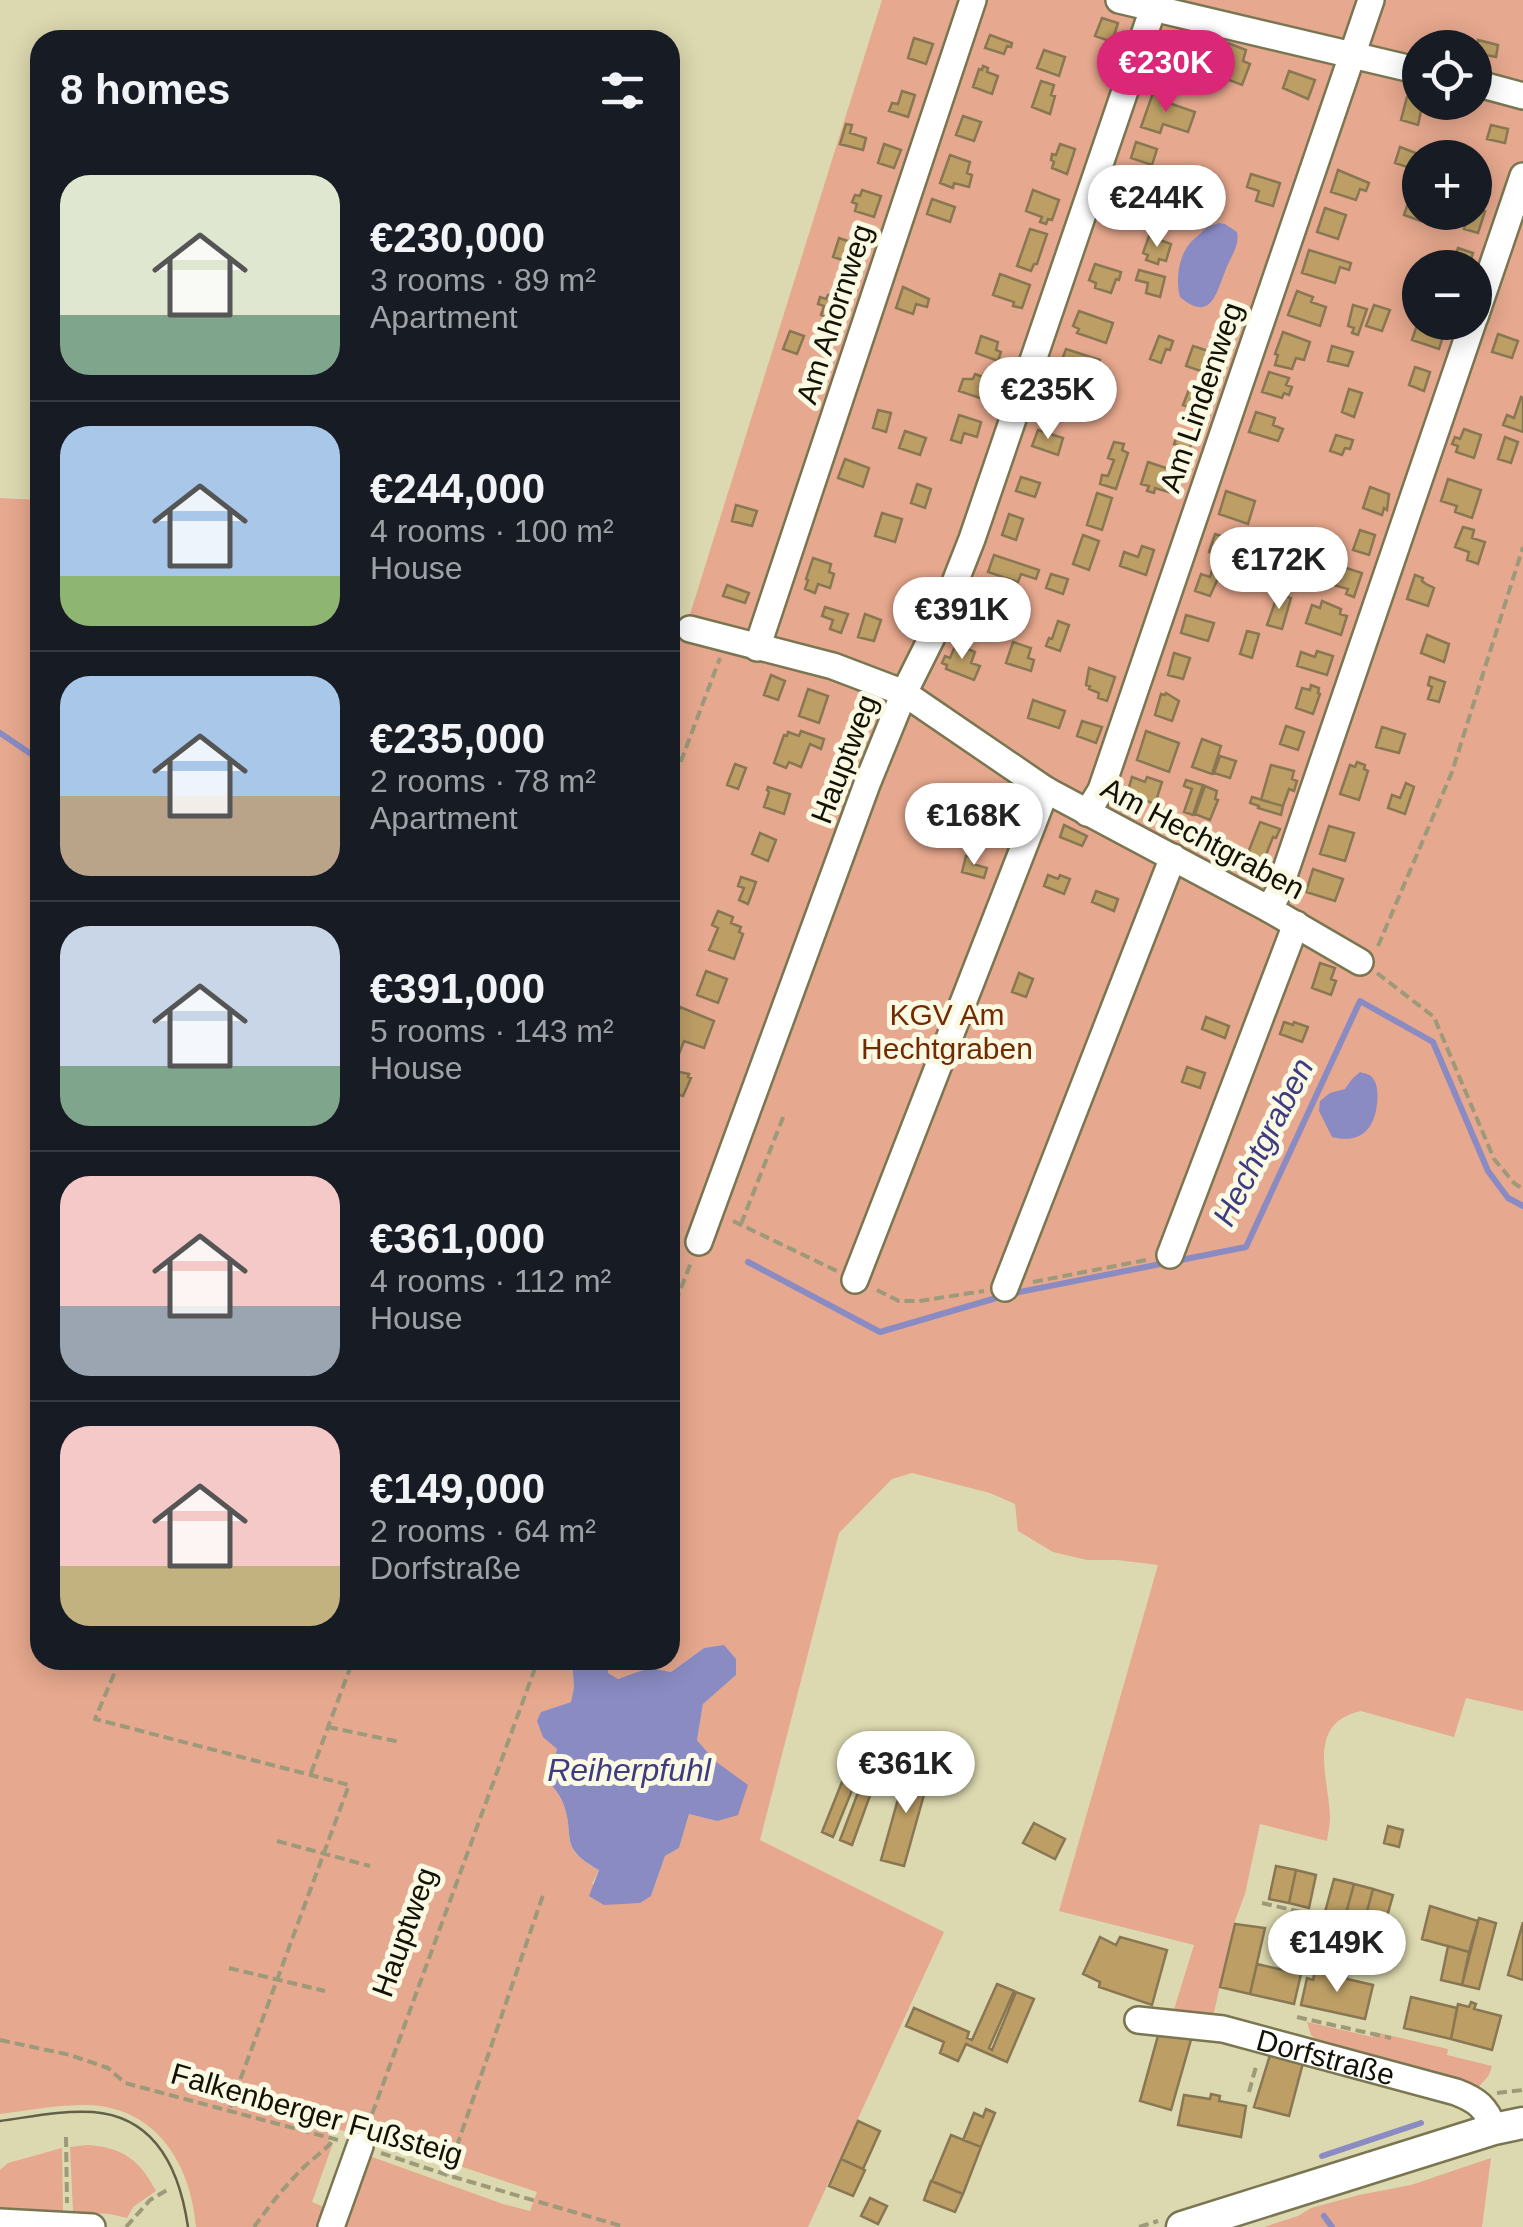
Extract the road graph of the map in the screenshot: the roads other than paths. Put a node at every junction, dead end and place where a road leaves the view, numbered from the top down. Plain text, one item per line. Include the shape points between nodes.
1 (973, 0) edge
2 (1119, 0) edge
3 (1372, 0) edge
4 (1154, 4) edge
5 (1353, 56) junction
6 (1402, 67) edge
7 (1492, 88) edge
8 (1523, 96) edge
9 (1523, 176) edge
10 (1492, 267) edge
11 (1467, 340) edge
12 (690, 629) dead end
13 (757, 648) junction
14 (904, 692) junction
15 (1046, 790) junction
16 (1087, 813) junction
17 (1173, 858) junction
18 (1269, 909) junction
19 (1296, 924) junction
20 (1364, 964) road end
21 (699, 1242) road end
22 (1170, 1255) road end
23 (855, 1280) road end
24 (1004, 1288) road end
25 (1138, 2020) dead end
26 (1509, 2126) edge
27 (360, 2146) road end
28 (0, 2222) edge
29 (80, 2226) edge
30 (332, 2227) edge
31 (1182, 2227) edge

1 - 13 lane, Am Ahornweg
2 - 4 lane
3 - 5 lane, Am Lindenweg
4 - 5 lane
4 - 14 lane, Hauptweg via 972,539
5 - 6 lane
5 - 16 lane, Am Lindenweg via 1101,790
7 - 8 lane
9 - 10 lane
11 - 18 lane
12 - 13 lane, Am Hechtgraben
13 - 14 lane, Am Hechtgraben
14 - 15 lane, Am Hechtgraben
14 - 21 lane, Hauptweg
15 - 16 lane, Am Hechtgraben
15 - 23 lane
16 - 17 lane, Am Hechtgraben
17 - 18 lane, Am Hechtgraben
17 - 24 lane
18 - 19 lane, Am Hechtgraben
19 - 20 lane, Am Hechtgraben
19 - 22 lane
25 - 26 lane, Dorfstraße via 1223,2028 1456,2092
26 - 31 main road, Dorfstraße
27 - 30 lane
28 - 29 lane

